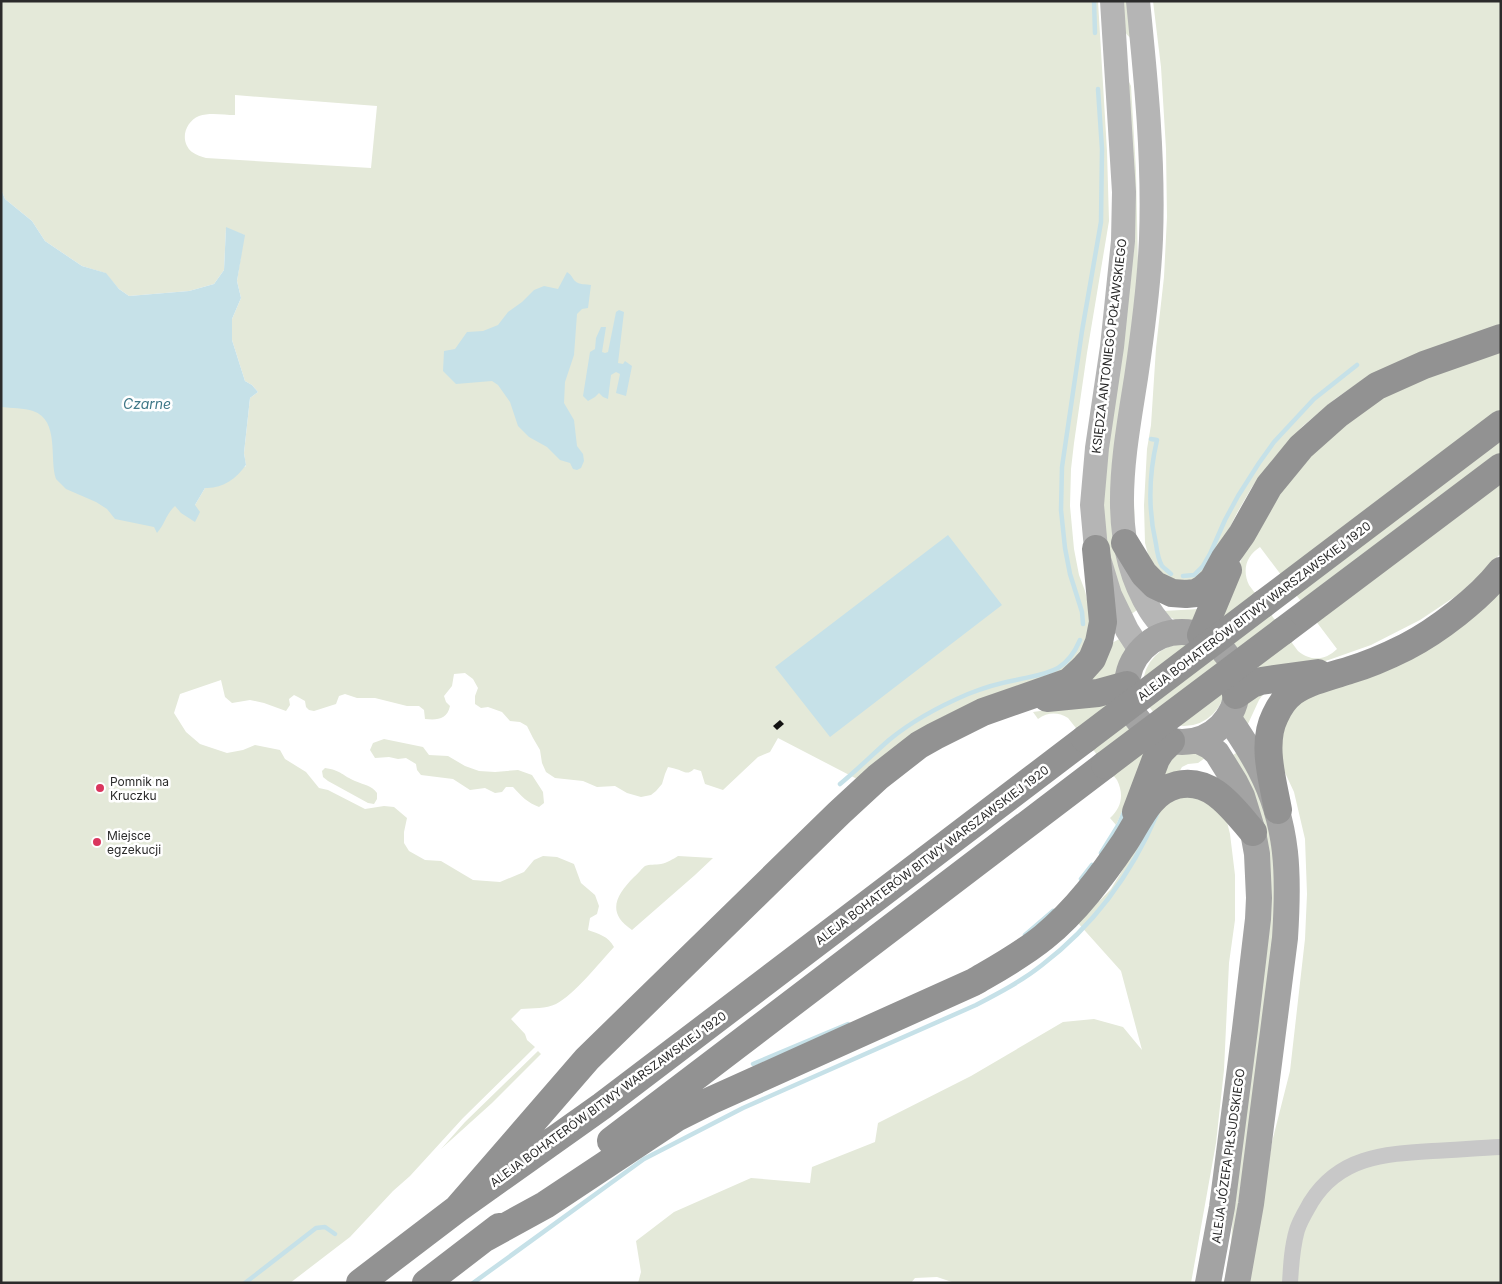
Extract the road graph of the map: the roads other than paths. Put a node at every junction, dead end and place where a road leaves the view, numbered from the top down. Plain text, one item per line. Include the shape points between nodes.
1 (1112, 1) edge
2 (1138, 1) edge
3 (1501, 338) edge
4 (1501, 424) edge
5 (1501, 467) edge
6 (1242, 534) junction
7 (1125, 543) junction
8 (1096, 548) junction
9 (1501, 571) edge
10 (1168, 633) junction
11 (1200, 635) junction
12 (1140, 650) junction
13 (1358, 668) junction
14 (1127, 685) junction
15 (1017, 700) junction
16 (1232, 706) junction
17 (1184, 740) junction
18 (1278, 810) junction
19 (1253, 832) junction
20 (1125, 841) junction
21 (1501, 1147) edge
22 (457, 1209) junction
23 (484, 1238) junction
24 (360, 1283) edge
25 (426, 1283) edge
26 (1208, 1283) edge
27 (1237, 1283) edge
28 (1290, 1283) edge

1 - 8 main road, KSIĘDZA ANTONIEGO POŁAWSKIEGO via 1124,214 1112,346 1093,476
2 - 7 main road via 1151,162 1151,223 1145,315 1123,468 1121,505
3 - 6 highway via 1424,365 1378,386 1337,415 1301,447 1269,486
4 - 22 highway, ALEJA BOHATERÓW BITWY WARSZAWSKIEJ 1920, bridge via 602,1106
5 - 23 highway, bridge
6 - 7 highway via 1214,580 1196,593 1186,594 1172,593 1155,585 1144,574
6 - 11 highway
7 - 10 main road via 1141,592
8 - 12 main road, KSIĘDZA ANTONIEGO POŁAWSKIEGO via 1110,595
8 - 15 highway via 1103,622 1092,659 1069,682
9 - 13 highway via 1473,600 1429,632 1406,647
10 - 11 main road
10 - 12 main road
11 - 16 main road via 1225,652 1233,665 1237,680
12 - 14 main road via 1131,666
13 - 16 highway via 1261,681 1252,684
13 - 18 highway via 1293,692 1274,717 1268,752
14 - 15 highway via 1098,692
14 - 17 main road via 1128,700 1144,726 1156,735
15 - 22 highway via 982,712 935,736 878,777 587,1059
16 - 17 main road via 1219,727 1209,735
16 - 18 main road
17 - 19 main road via 1209,746 1216,753 1242,796
17 - 20 highway via 1161,751 1156,759
18 - 27 main road via 1286,851 1285,938 1251,1204
19 - 20 highway via 1225,800 1211,790 1186,784 1170,787 1153,798
19 - 26 main road, ALEJA JÓZEFA PIŁSUDSKIEGO via 1257,854 1258,919 1222,1207
20 - 23 highway via 1097,881 1067,915 1015,958 974,982 676,1118 545,1205
21 - 28 street via 1388,1154 1358,1162 1330,1178 1298,1229
22 - 24 highway, ALEJA BOHATERÓW BITWY WARSZAWSKIEJ 1920
23 - 25 highway

